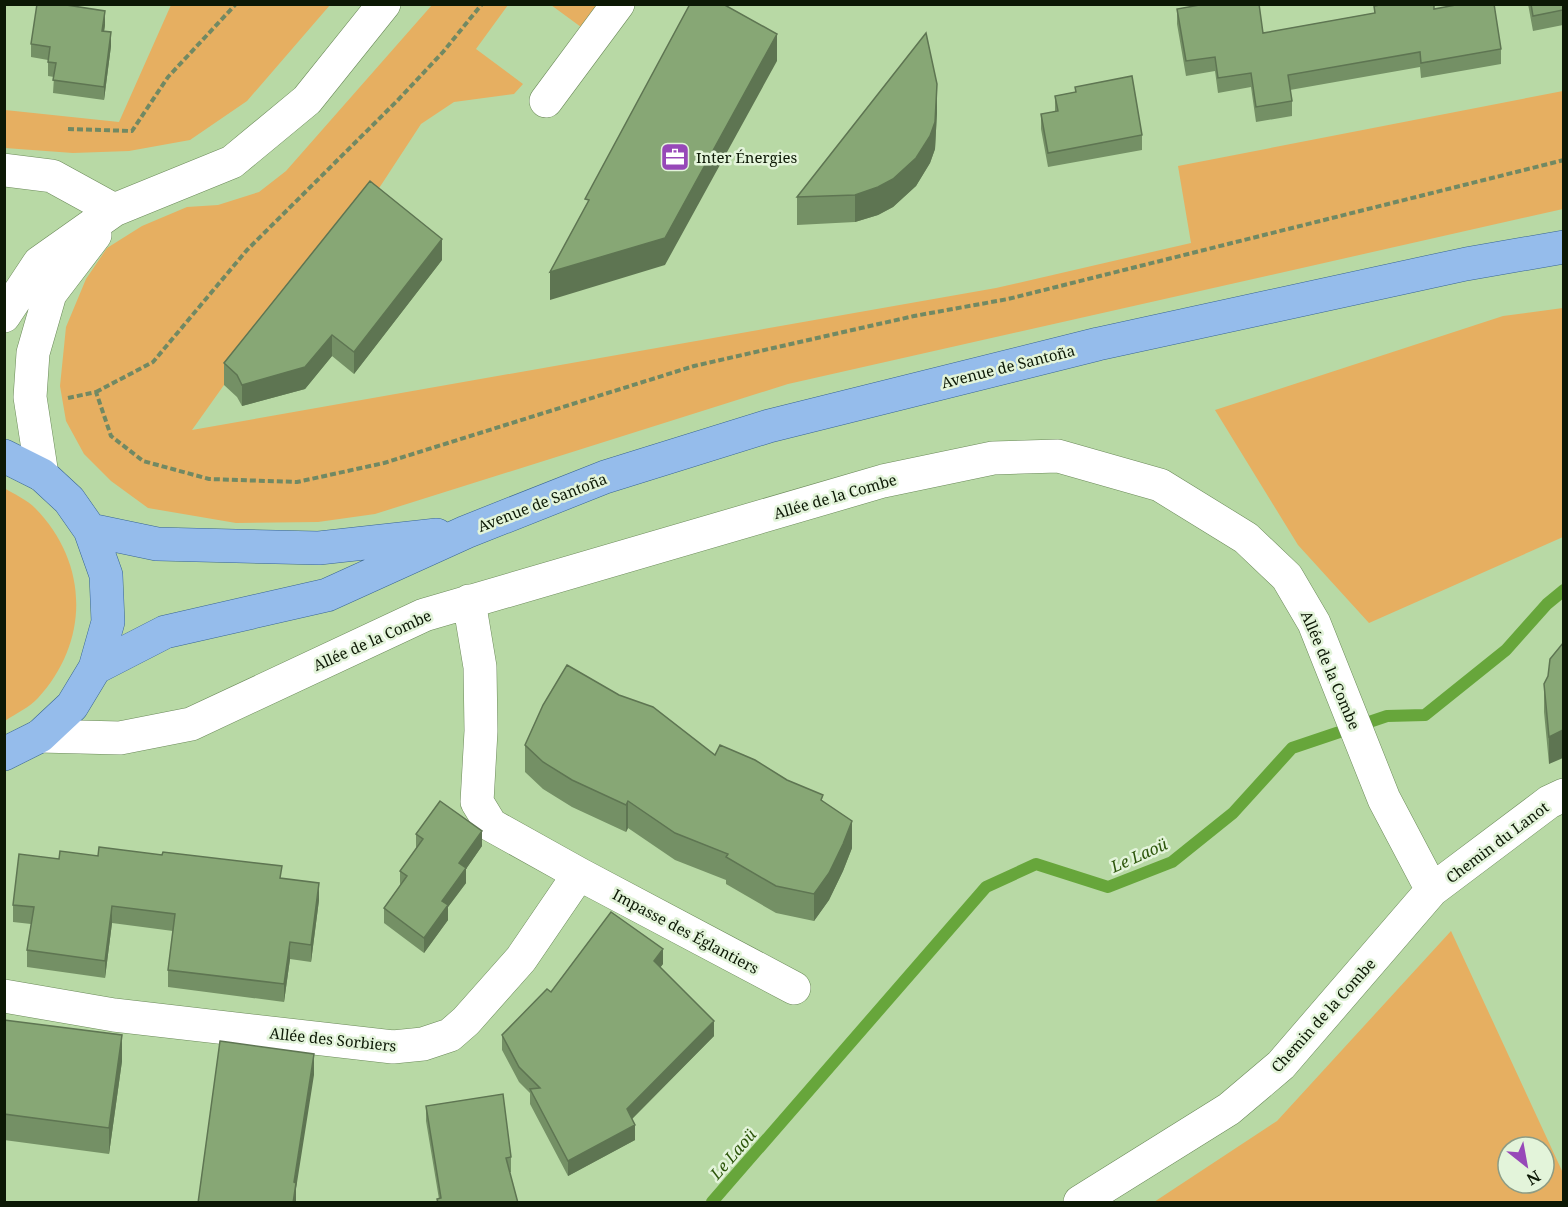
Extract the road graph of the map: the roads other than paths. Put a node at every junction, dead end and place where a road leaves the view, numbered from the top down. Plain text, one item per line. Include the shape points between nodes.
1 (384, 4) edge
2 (618, 4) edge
3 (546, 101) dead end
4 (4, 170) edge
5 (114, 210) junction
6 (1563, 247) edge
7 (4, 316) edge
8 (4, 456) edge
9 (42, 475) junction
10 (90, 530) junction
11 (466, 532) junction
12 (469, 602) junction
13 (95, 668) junction
14 (40, 736) junction
15 (4, 754) edge
16 (1559, 807) edge
17 (579, 874) junction
18 (1432, 890) junction
19 (794, 988) dead end
20 (4, 996) edge
21 (1080, 1203) edge

1 - 5 street via 307,100 232,162
2 - 3 street
4 - 5 street via 52,176
5 - 7 street via 39,263
5 - 9 street via 50,294 33,352 30,397
6 - 11 main road, Avenue de Santoña via 1466,264 1098,344 769,426 605,477
8 - 9 main road
9 - 10 main road via 69,500
10 - 11 main road, Avenue de Santoña via 157,544 319,548
10 - 13 main road via 106,575 108,622
11 - 13 main road, Avenue de Santoña via 327,595 165,632
12 - 14 street, Allée de la Combe via 423,615 191,724 120,738
12 - 17 street via 480,667 477,801 491,825
12 - 18 street, Allée de la Combe via 883,481 993,458 1058,456 1160,485 1246,538 1287,577 1314,623 1384,799
13 - 14 main road via 72,706
14 - 15 main road
16 - 18 street, Chemin du Lanot
17 - 19 street, Impasse des Églantiers
17 - 20 street, Allée des Sorbiers via 521,959 466,1021 450,1035 423,1044 393,1047 114,1015
18 - 21 street, Chemin de la Combe via 1281,1065 1229,1109

